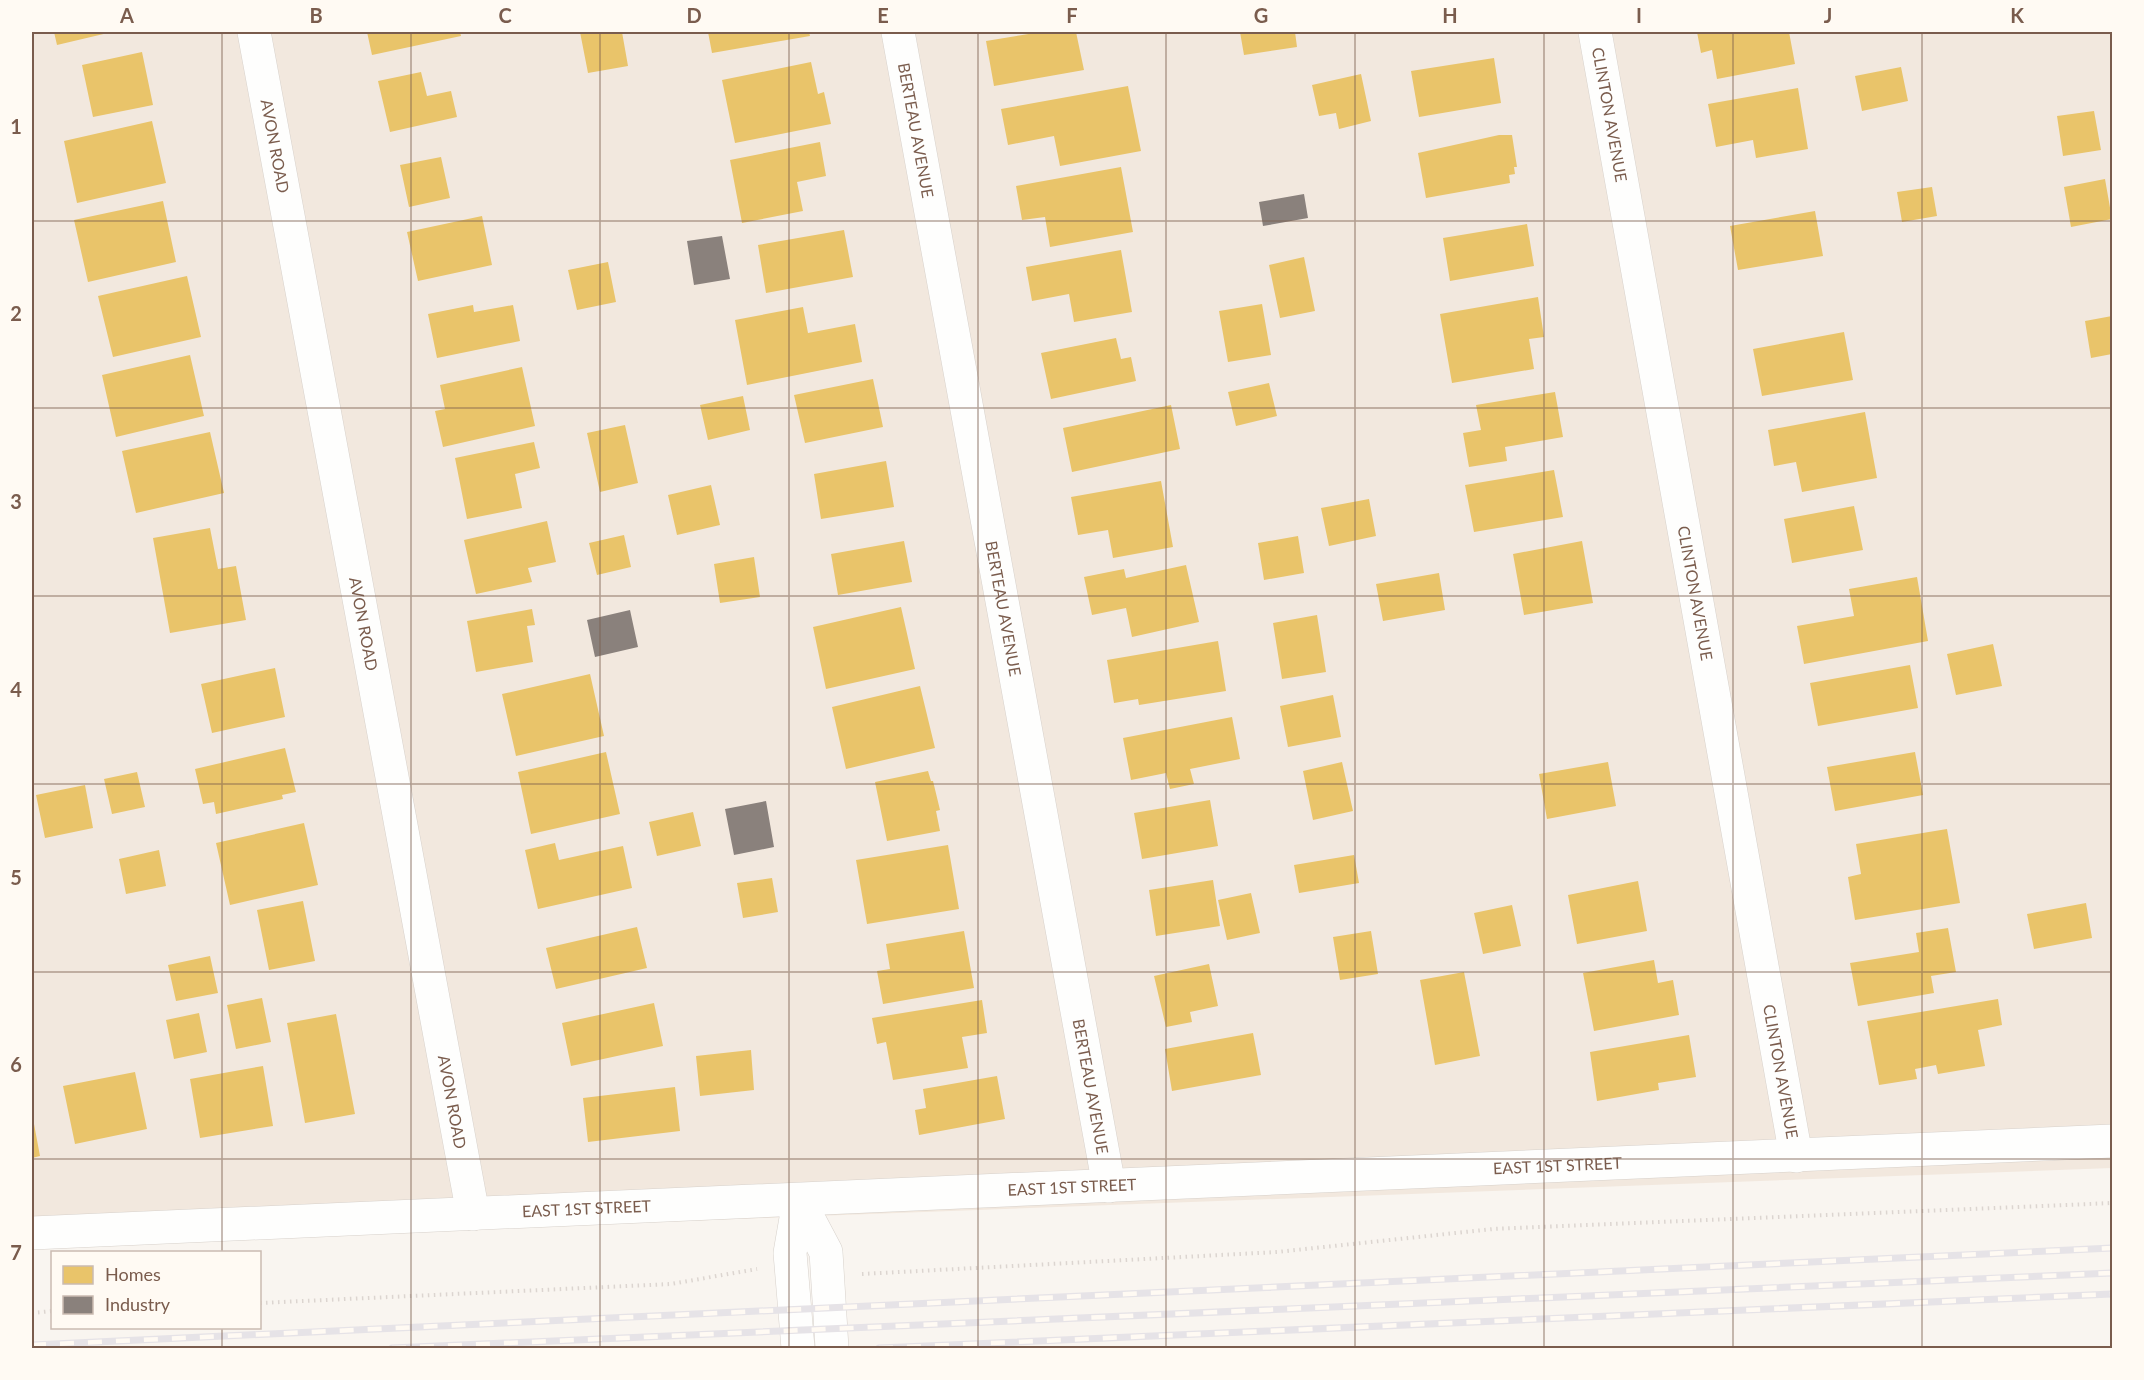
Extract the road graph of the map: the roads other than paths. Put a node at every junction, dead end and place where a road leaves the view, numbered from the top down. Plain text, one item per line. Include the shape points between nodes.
1 (254, 32) edge
2 (898, 32) edge
3 (1594, 32) edge
4 (2112, 1141) edge
5 (1796, 1156) junction
6 (1108, 1186) junction
7 (799, 1201) junction
8 (473, 1214) junction
9 (32, 1233) edge
10 (798, 1348) edge
11 (832, 1348) edge

1 - 8 street, AVON ROAD
2 - 6 street, BERTEAU AVENUE
3 - 5 street, CLINTON AVENUE
4 - 5 street, EAST 1ST STREET
5 - 6 street, EAST 1ST STREET
6 - 7 street, EAST 1ST STREET
7 - 8 street, EAST 1ST STREET
7 - 10 street via 790,1253
7 - 11 street via 826,1252
8 - 9 street, EAST 1ST STREET

